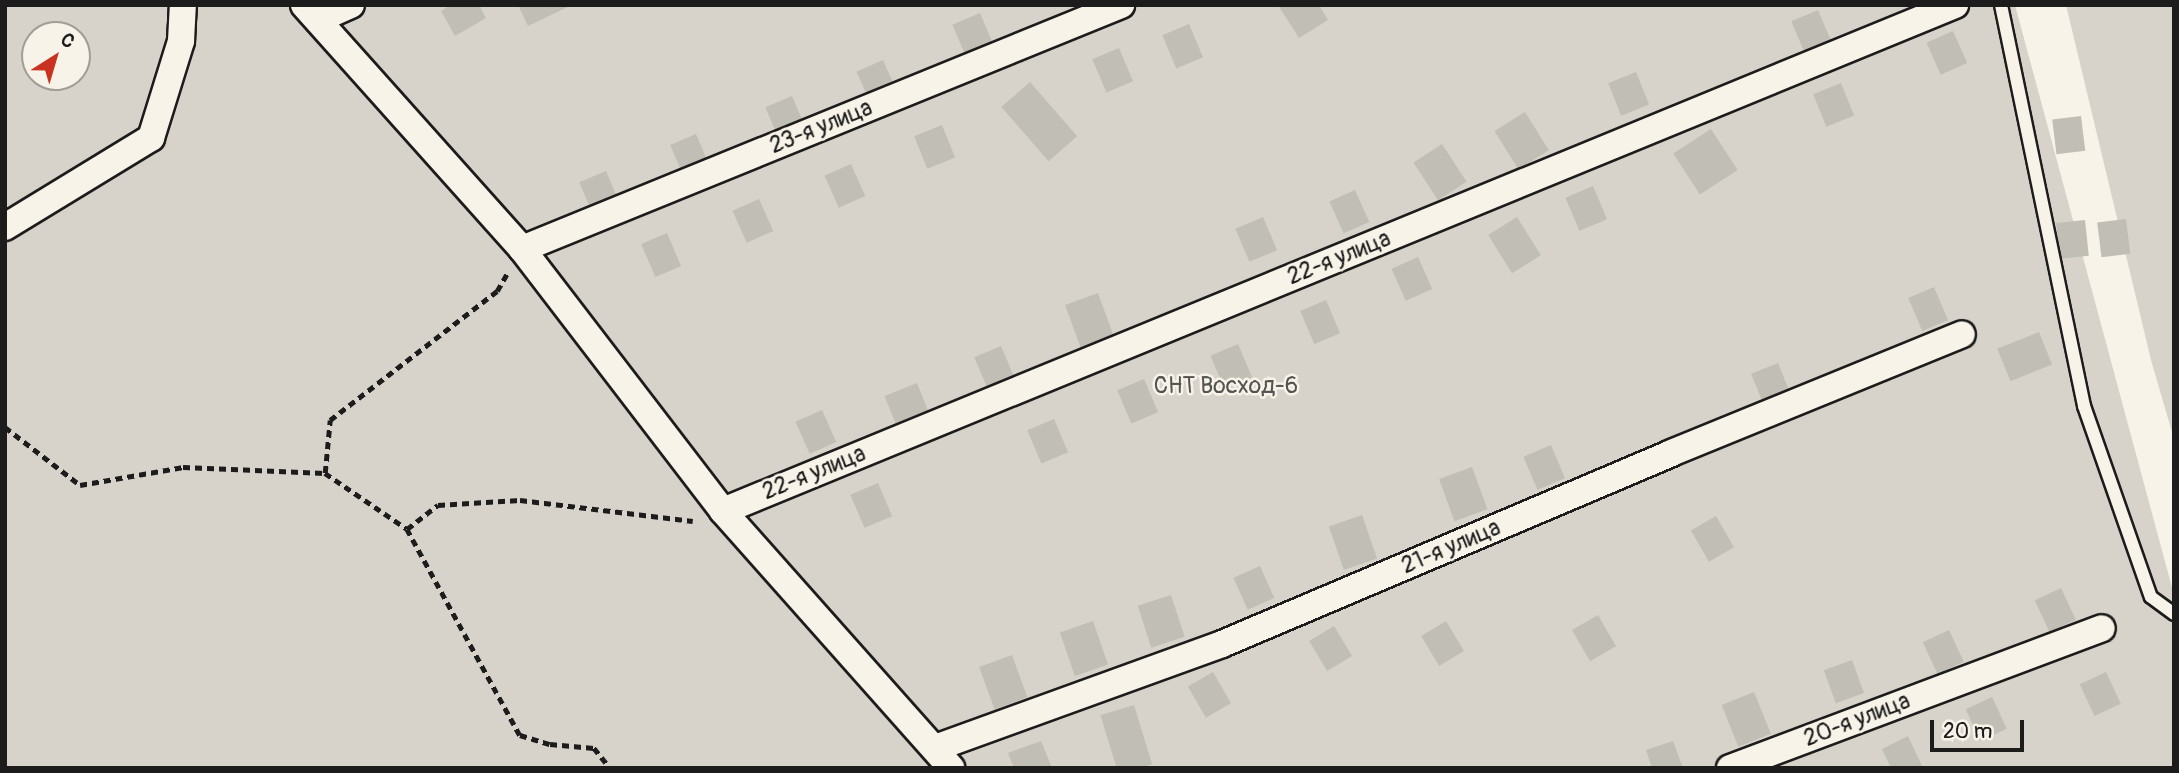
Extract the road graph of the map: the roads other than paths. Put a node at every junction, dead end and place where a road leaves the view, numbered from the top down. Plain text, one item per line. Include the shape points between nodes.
1 (183, 5) edge
2 (351, 5) edge
3 (1121, 5) edge
4 (1955, 5) edge
5 (2001, 5) edge
6 (311, 12) edge
7 (5, 227) edge
8 (522, 250) junction
9 (1962, 334) dead end
10 (723, 511) junction
11 (2174, 614) edge
12 (2102, 628) dead end
13 (943, 758) edge
14 (1730, 768) edge

1 - 7 street via 181,41 151,138
2 - 6 street
3 - 8 street, 23-я улица
4 - 10 street, 22-я улица
5 - 11 lane via 2084,406 2151,597
6 - 8 street
8 - 10 street
9 - 13 street, 21-я улица
10 - 13 street
12 - 14 street, 20-я улица

